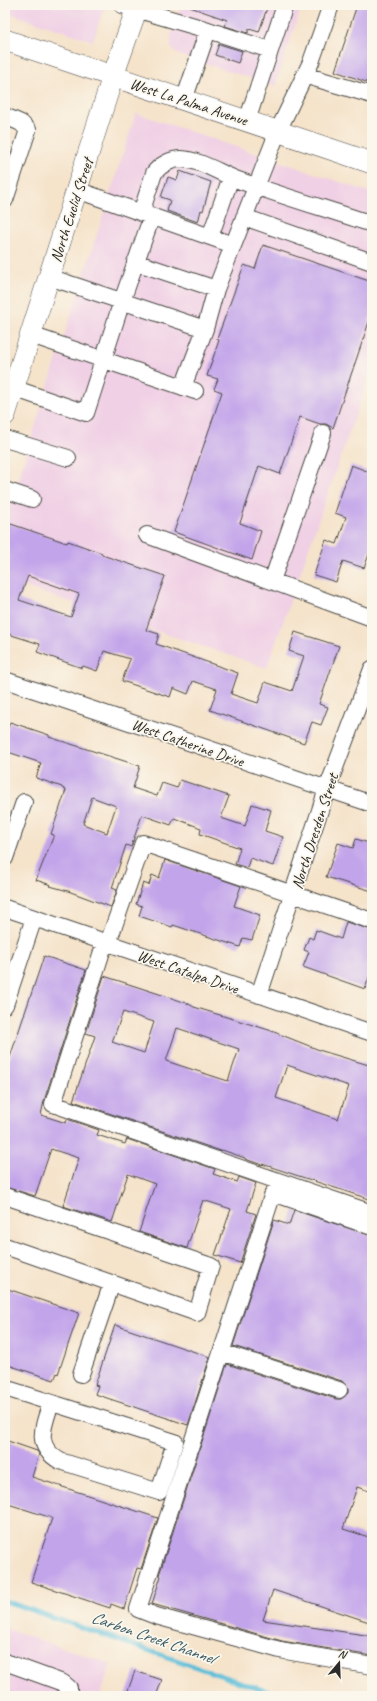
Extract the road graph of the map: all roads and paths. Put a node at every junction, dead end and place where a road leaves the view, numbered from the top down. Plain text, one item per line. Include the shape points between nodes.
1 (285, 5) edge
2 (331, 5) edge
3 (132, 7) edge
4 (208, 30) junction
5 (5, 40) edge
6 (270, 50) junction
7 (304, 75) junction
8 (113, 76) junction
9 (372, 95) edge
10 (184, 100) junction
11 (5, 116) edge
12 (247, 121) junction
13 (278, 131) junction
14 (372, 163) edge
15 (231, 177) junction
16 (256, 186) junction
17 (77, 190) junction
18 (5, 200) edge
19 (147, 215) junction
20 (244, 218) junction
21 (372, 224) edge
22 (210, 237) junction
23 (233, 244) junction
24 (135, 262) junction
25 (372, 262) edge
26 (49, 277) junction
27 (216, 289) junction
28 (122, 301) junction
29 (205, 329) junction
30 (31, 335) junction
31 (103, 359) junction
32 (13, 388) junction
33 (5, 415) edge
34 (323, 434) dead end
35 (5, 438) edge
36 (68, 458) dead end
37 (5, 490) edge
38 (32, 499) dead end
39 (147, 535) dead end
40 (272, 581) junction
41 (372, 618) edge
42 (372, 669) edge
43 (5, 680) edge
44 (327, 789) junction
45 (24, 802) dead end
46 (372, 804) edge
47 (5, 858) edge
48 (294, 895) junction
49 (5, 908) edge
50 (34, 918) junction
51 (372, 921) edge
52 (107, 943) junction
53 (10, 973) edge
54 (259, 995) junction
55 (5, 1005) edge
56 (372, 1033) edge
57 (5, 1196) edge
58 (372, 1213) edge
59 (372, 1226) edge
60 (5, 1246) edge
61 (112, 1283) junction
62 (221, 1352) junction
63 (81, 1374) dead end
64 (5, 1388) edge
65 (339, 1390) dead end
66 (51, 1403) junction
67 (5, 1662) edge
68 (372, 1666) edge
69 (69, 1696) edge

1 - 6 street
2 - 7 street
3 - 4 street
3 - 8 main road, North Euclid Street
4 - 6 street
4 - 10 street
5 - 8 main road, West La Palma Avenue
6 - 12 street
7 - 9 street
7 - 13 street
8 - 10 main road, West La Palma Avenue
8 - 17 main road, North Euclid Street
10 - 12 main road, West La Palma Avenue
11 - 18 street via 21,123 28,130
12 - 13 main road, West La Palma Avenue
13 - 14 main road, West La Palma Avenue
13 - 16 street
15 - 16 street
15 - 19 street via 185,159 168,162 154,173
15 - 22 street
16 - 20 street
16 - 21 street
17 - 19 street
17 - 26 main road, North Euclid Street
19 - 22 street
19 - 24 street
20 - 23 street
20 - 25 street
22 - 23 street
23 - 27 street
24 - 27 street
24 - 28 street
26 - 28 street
26 - 30 main road, North Euclid Street
27 - 29 street
28 - 29 street
28 - 31 street
29 - 31 street via 189,389
30 - 31 street
30 - 32 main road, North Euclid Street
31 - 32 street via 86,413
32 - 33 main road, North Euclid Street
34 - 40 street
35 - 36 street
37 - 38 street
39 - 40 street
40 - 41 street
42 - 44 street, North Dresden Street
43 - 44 street, West Catherine Drive
44 - 46 street, West Catherine Drive
44 - 48 street, North Dresden Street
45 - 47 street
48 - 51 street
48 - 52 street via 143,843
48 - 54 street, North Dresden Street
49 - 50 street, West Catalpa Drive
50 - 52 street, West Catalpa Drive
50 - 53 street
52 - 54 street, West Catalpa Drive
52 - 58 street via 53,1104
53 - 55 street
54 - 56 street, West Catalpa Drive
57 - 61 street via 211,1266 197,1313
59 - 62 street via 273,1194
60 - 61 street
61 - 63 street
62 - 65 street
62 - 68 street via 138,1609 280,1650
64 - 66 street
66 - 66 street via 175,1442 159,1492 51,1456 43,1444 45,1423
67 - 69 street via 63,1683 69,1688

